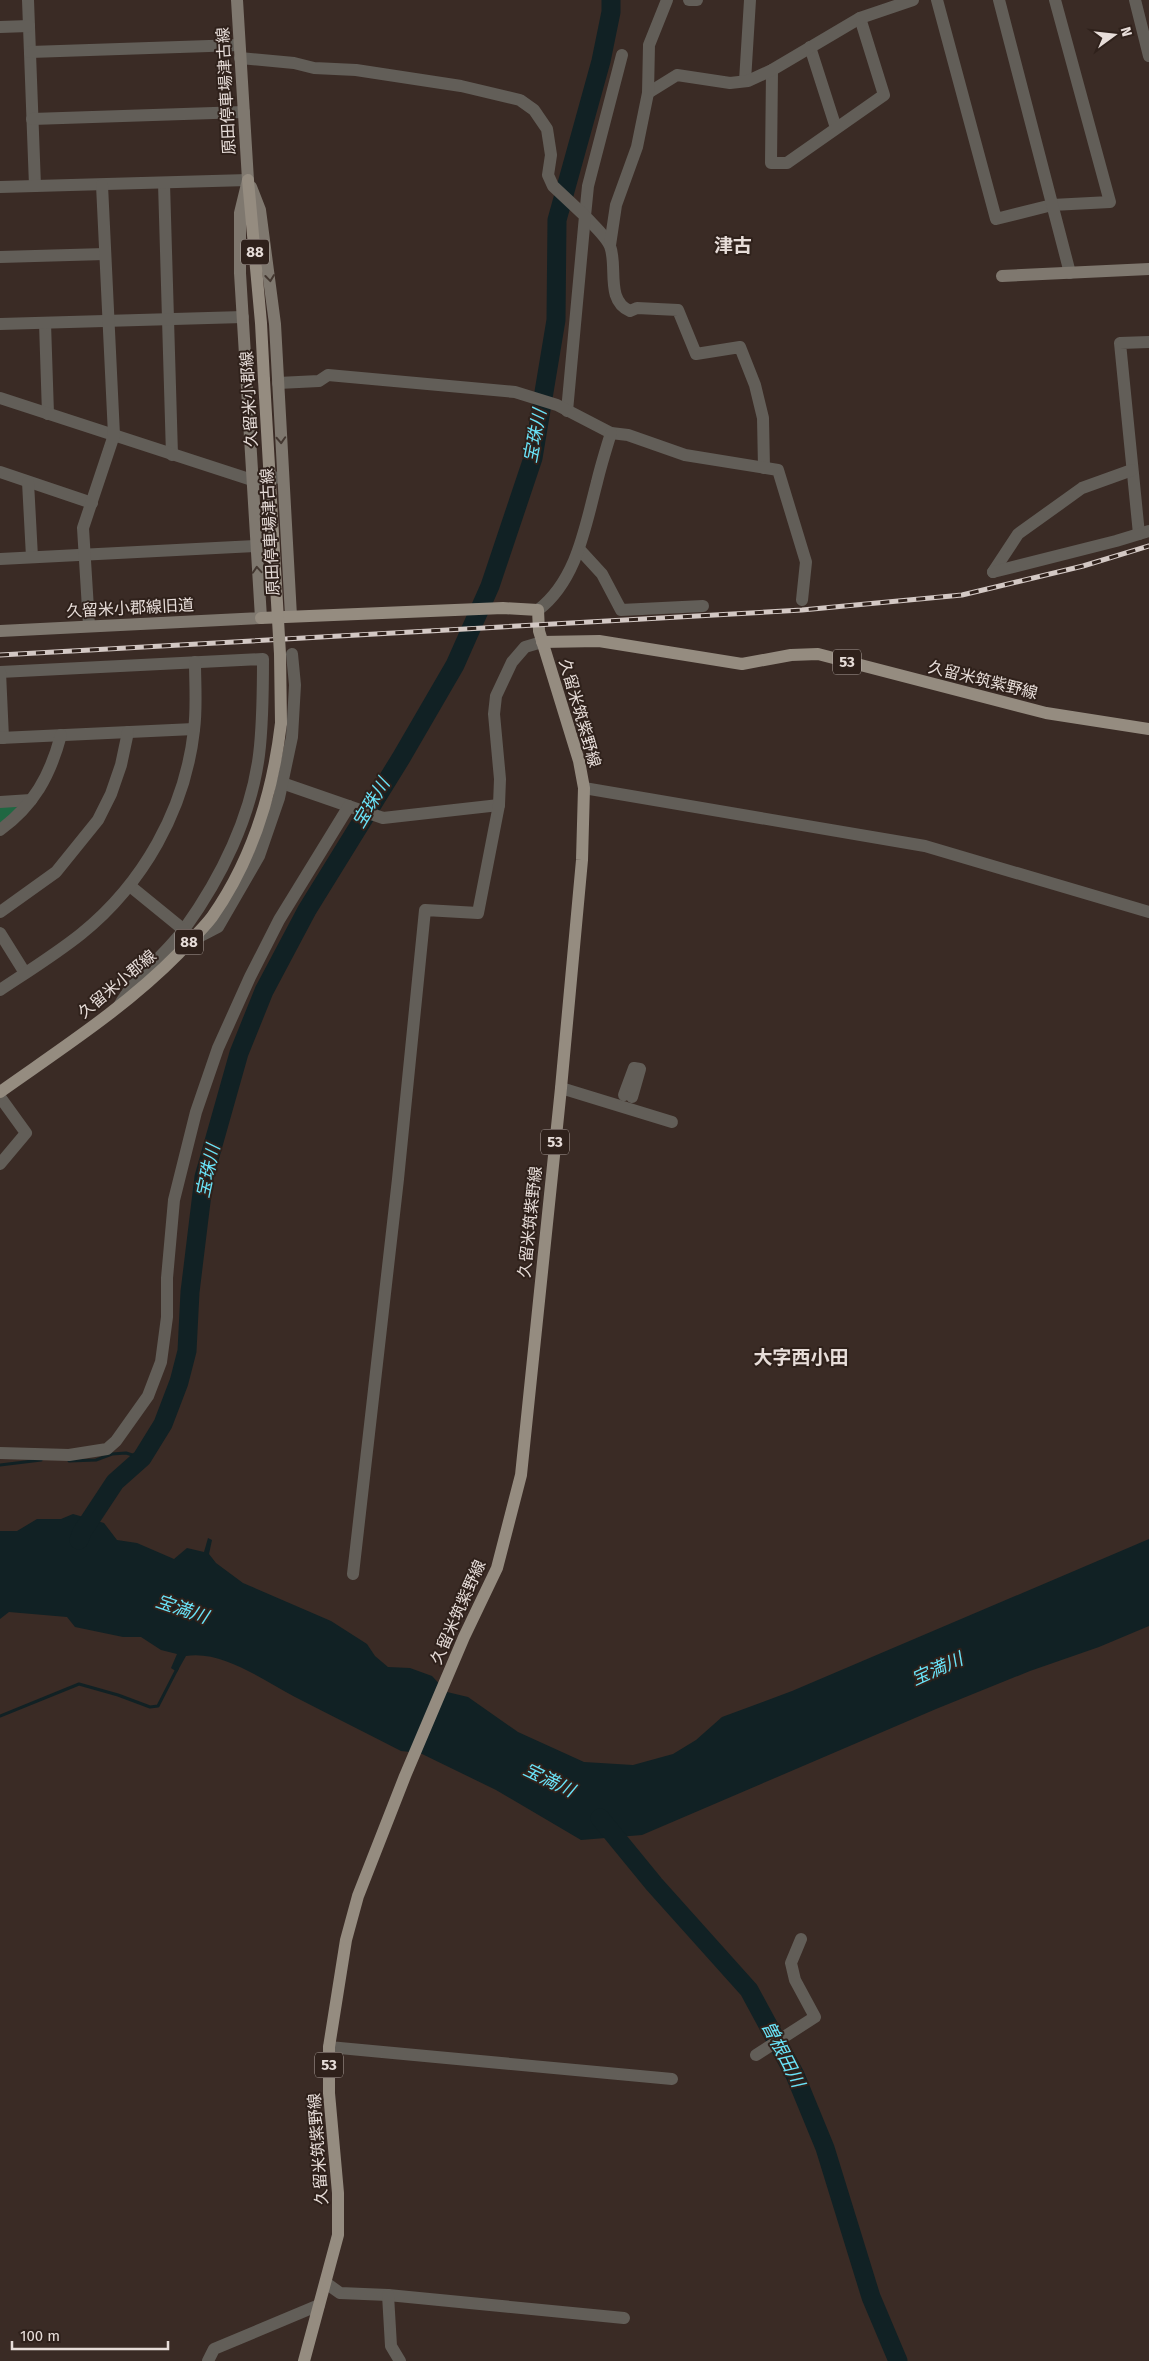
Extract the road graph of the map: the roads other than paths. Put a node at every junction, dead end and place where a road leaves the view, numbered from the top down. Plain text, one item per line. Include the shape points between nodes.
1 (28, 0) edge
2 (237, 0) edge
3 (689, 0) edge
4 (697, 0) edge
5 (750, 0) edge
6 (913, 0) edge
7 (937, 0) edge
8 (999, 0) edge
9 (1055, 0) edge
10 (1135, 0) edge
11 (668, 1) edge
12 (860, 18) junction
13 (29, 26) junction
14 (0, 27) edge
15 (810, 47) junction
16 (30, 52) junction
17 (239, 52) junction
18 (622, 55) dead end
19 (1149, 56) edge
20 (772, 70) junction
21 (745, 81) junction
22 (648, 93) junction
23 (244, 112) junction
24 (32, 119) junction
25 (836, 128) junction
26 (248, 180) junction
27 (164, 183) junction
28 (102, 184) junction
29 (35, 186) junction
30 (0, 187) edge
31 (1052, 205) junction
32 (582, 212) junction
33 (610, 246) junction
34 (105, 254) junction
35 (0, 257) edge
36 (1149, 269) edge
37 (1070, 273) junction
38 (1002, 276) dead end
39 (243, 317) junction
40 (169, 320) junction
41 (108, 322) junction
42 (44, 323) junction
43 (0, 324) edge
44 (1149, 342) edge
45 (278, 384) junction
46 (0, 398) edge
47 (562, 408) junction
48 (48, 414) junction
49 (611, 433) junction
50 (114, 435) junction
51 (172, 455) junction
52 (764, 468) junction
53 (1132, 470) junction
54 (0, 472) edge
55 (283, 477) junction
56 (252, 480) junction
57 (28, 482) junction
58 (92, 502) junction
59 (1144, 532) edge
60 (255, 546) junction
61 (580, 550) junction
62 (83, 554) junction
63 (32, 556) junction
64 (0, 559) edge
65 (802, 600) dead end
66 (703, 606) dead end
67 (538, 610) junction
68 (291, 616) junction
69 (261, 618) junction
70 (88, 626) junction
71 (0, 631) edge
72 (542, 642) junction
73 (292, 654) dead end
74 (195, 662) junction
75 (0, 672) edge
76 (194, 729) junction
77 (1149, 729) edge
78 (128, 732) junction
79 (60, 735) junction
80 (2, 738) edge
81 (282, 783) junction
82 (584, 788) junction
83 (31, 800) junction
84 (0, 802) edge
85 (499, 805) junction
86 (352, 807) junction
87 (0, 830) edge
88 (130, 886) junction
89 (0, 912) edge
90 (1149, 912) edge
91 (184, 930) junction
92 (0, 933) edge
93 (189, 942) junction
94 (157, 968) junction
95 (25, 973) junction
96 (0, 990) edge
97 (561, 1088) junction
98 (0, 1092) edge
99 (0, 1097) edge
100 (672, 1122) dead end
101 (0, 1164) edge
102 (0, 1454) edge
103 (354, 1574) dead end
104 (801, 1939) dead end
105 (329, 2047) junction
106 (756, 2055) dead end
107 (672, 2079) dead end
108 (326, 2283) junction
109 (388, 2295) junction
110 (320, 2305) junction
111 (624, 2318) dead end
112 (208, 2361) edge
113 (304, 2361) edge
114 (400, 2361) edge

1 - 13 street
2 - 17 main road, 原田停車場津古線
3 - 4 street
5 - 21 street
6 - 12 street
7 - 31 street via 996,219
8 - 31 street
9 - 31 street via 1110,202
10 - 19 street
11 - 22 street via 649,45
12 - 15 street
12 - 25 street via 884,95
13 - 14 street
13 - 16 street
15 - 20 street
15 - 25 street
16 - 17 street
16 - 24 street
17 - 23 main road, 原田停車場津古線
17 - 32 street via 314,68 356,70 461,86 520,100 534,110 547,129 552,155 548,175 553,186
18 - 32 street
20 - 21 street
20 - 25 street via 771,162 787,163
21 - 22 street via 730,83 677,75
22 - 33 street via 637,147 616,204
23 - 24 street
23 - 26 main road, 原田停車場津古線
24 - 29 street
26 - 27 street
26 - 39 main road, 原田停車場津古線 via 240,212
26 -> 45 main road, 原田停車場津古線 via 260,210 275,324
26 - 93 main road, 久留米小郡線 / 88, bridge via 261,323 281,723 269,789 247,852 211,918
27 - 28 street
27 - 40 street
28 - 29 street
28 - 34 street
29 - 30 street
31 - 37 street
32 - 33 street
32 - 47 street
33 - 52 street via 616,296 623,308 630,311 637,308 678,310 696,354 740,347 755,385 762,418
34 - 35 street
34 - 41 street
36 - 37 main road
37 - 38 main road
39 - 40 street
39 - 56 main road, 原田停車場津古線
40 - 41 street
40 - 51 street
41 - 42 street
41 - 50 street
42 - 43 street
42 - 48 street
44 - 53 street via 1120,344
45 - 47 street via 319,382 328,376 515,392
45 -> 55 main road, 原田停車場津古線
46 - 48 street
47 - 49 street
48 - 50 street
49 - 52 street via 628,434 685,455
49 - 61 street
50 - 51 street
50 - 58 street
51 - 56 street
52 - 65 street via 778,470 806,562
53 - 59 street
53 - 59 street via 1082,488 1018,534 993,572
54 - 57 street
55 - 56 street
55 - 68 main road, 原田停車場津古線
56 - 60 main road, 原田停車場津古線
57 - 58 street
57 - 63 street
58 - 62 street via 83,528
60 - 62 street
69 -> 60 main road, 原田停車場津古線
61 - 66 street via 602,574 621,610
61 - 67 street via 548,603
62 - 63 street
62 - 70 street
63 - 64 street
67 - 68 main road via 503,608
67 - 72 main road
68 - 69 main road
69 - 70 main road, 久留米小郡線旧道
70 - 71 main road, 久留米小郡線旧道
72 - 77 main road, 久留米筑紫野線 / 53 via 599,641 742,664 797,654 818,654 1046,713
72 - 82 main road, 久留米筑紫野線 / 53 via 579,761
72 - 85 street via 525,647 512,662 496,696
73 - 81 street via 295,685 292,737
74 - 75 street
74 - 76 street
74 - 91 street via 263,659 263,714 259,756 239,832 205,899
75 - 80 street
76 - 78 street
76 - 88 street via 182,788 168,824
78 - 79 street
78 - 89 street via 121,765 98,820 56,872
79 - 80 street
79 - 83 street via 54,762
81 - 86 street
81 - 93 street via 259,856 237,897 218,927
82 - 90 street via 925,846
82 - 97 main road, 久留米筑紫野線 / 53 via 582,860
83 - 84 street
83 - 87 street via 16,818
85 - 86 street via 383,818
85 - 103 street via 478,914 425,910
86 - 102 street via 279,920 218,1048 196,1112 174,1200 167,1317 161,1362 148,1396 107,1449 69,1455
88 - 91 street
88 - 95 street via 81,934
91 - 94 street
92 - 95 street
93 - 94 main road, 久留米小郡線 / 88
94 - 98 main road, 久留米小郡線 / 88 via 116,1010
95 - 96 street
97 - 100 street via 626,1101
97 - 105 main road, 久留米筑紫野線 / 53 via 521,1475 497,1568 405,1776 358,1896 346,1940
99 - 101 street via 26,1133
104 - 106 street via 791,1963 795,1980 815,2017
105 - 107 street
105 - 108 main road, 久留米筑紫野線 / 53 via 329,2093 339,2219
108 - 109 street via 340,2293
108 - 110 main road, 久留米筑紫野線 / 53
109 - 111 street
109 - 114 street via 391,2346
110 - 112 street via 214,2350
110 - 113 main road, 久留米筑紫野線 / 53

